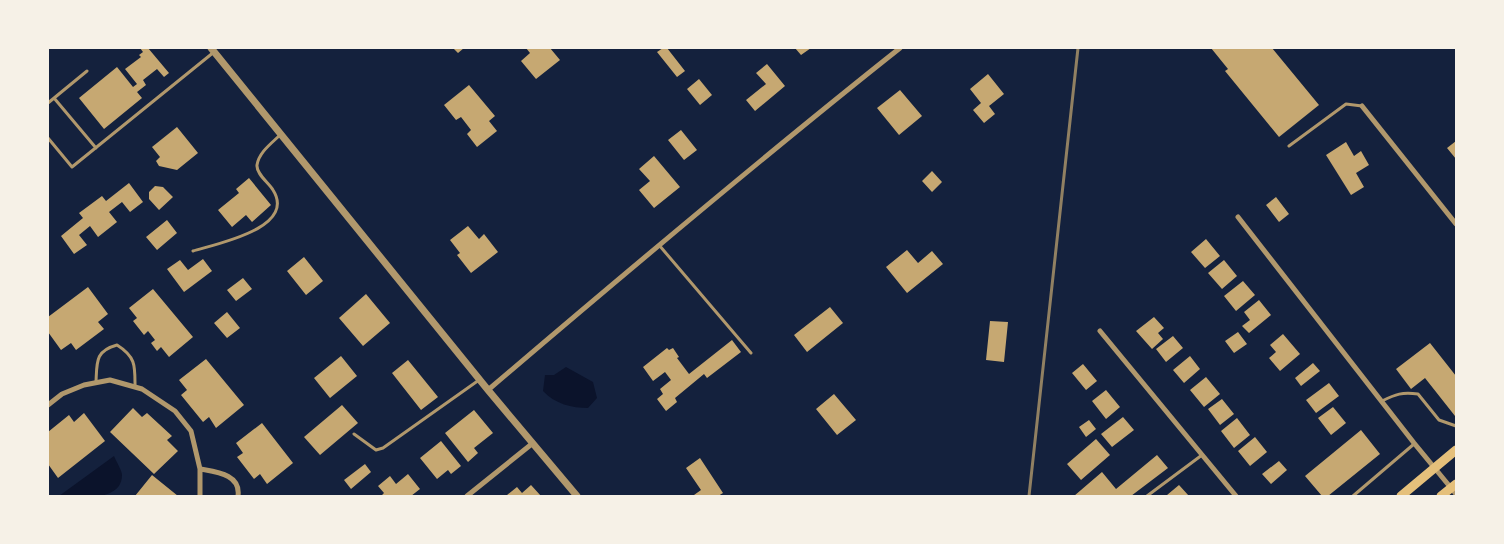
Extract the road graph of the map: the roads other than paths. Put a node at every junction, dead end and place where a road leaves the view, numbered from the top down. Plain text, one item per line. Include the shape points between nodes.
1 (900, 48) edge
2 (212, 50) edge
3 (86, 71) dead end
4 (54, 98) junction
5 (48, 103) edge
6 (1362, 106) joint
7 (281, 134) junction
8 (48, 138) edge
9 (1289, 146) dead end
10 (96, 148) junction
11 (1238, 217) dead end
12 (1456, 224) edge
13 (659, 244) junction
14 (193, 251) dead end
15 (1100, 331) dead end
16 (751, 353) dead end
17 (480, 380) junction
18 (96, 383) junction
19 (135, 387) junction
20 (488, 390) junction
21 (1382, 401) junction
22 (48, 404) edge
23 (1456, 426) edge
24 (354, 434) dead end
25 (533, 443) junction
26 (1414, 443) junction
27 (1456, 450) edge
28 (1202, 455) junction
29 (1435, 468) junction
30 (200, 470) junction
31 (1455, 489) edge
32 (200, 496) edge
33 (238, 496) edge
34 (467, 496) edge
35 (577, 496) edge
36 (1147, 496) edge
37 (1236, 496) edge
38 (1353, 496) edge
39 (1401, 496) edge
40 (1441, 496) edge

1 - 13 street
2 - 7 street
2 - 10 lane
3 - 4 lane
4 - 5 lane
4 - 10 lane
6 - 9 lane via 1346,104
6 - 12 street
7 - 14 lane via 265,148 257,164 257,171 277,198 274,216 255,230
7 - 17 street
8 - 10 lane via 72,167
11 - 21 street
13 - 16 lane
13 - 20 street
15 - 28 street
17 - 20 street
17 - 24 lane via 383,448 376,450
18 - 19 street via 110,380
18 - 19 lane via 98,356 117,344 127,351 136,366
18 - 22 street via 62,394
19 - 30 street via 175,411 191,431
20 - 25 street
21 - 23 lane via 1405,392 1418,394 1439,420
21 - 26 street
25 - 34 street
25 - 35 street
26 - 29 street
26 - 38 lane
27 - 29 main road
28 - 36 lane
28 - 37 street
29 - 31 street
29 - 39 main road
30 - 32 street
30 - 33 street via 228,475 236,483
31 - 40 main road

